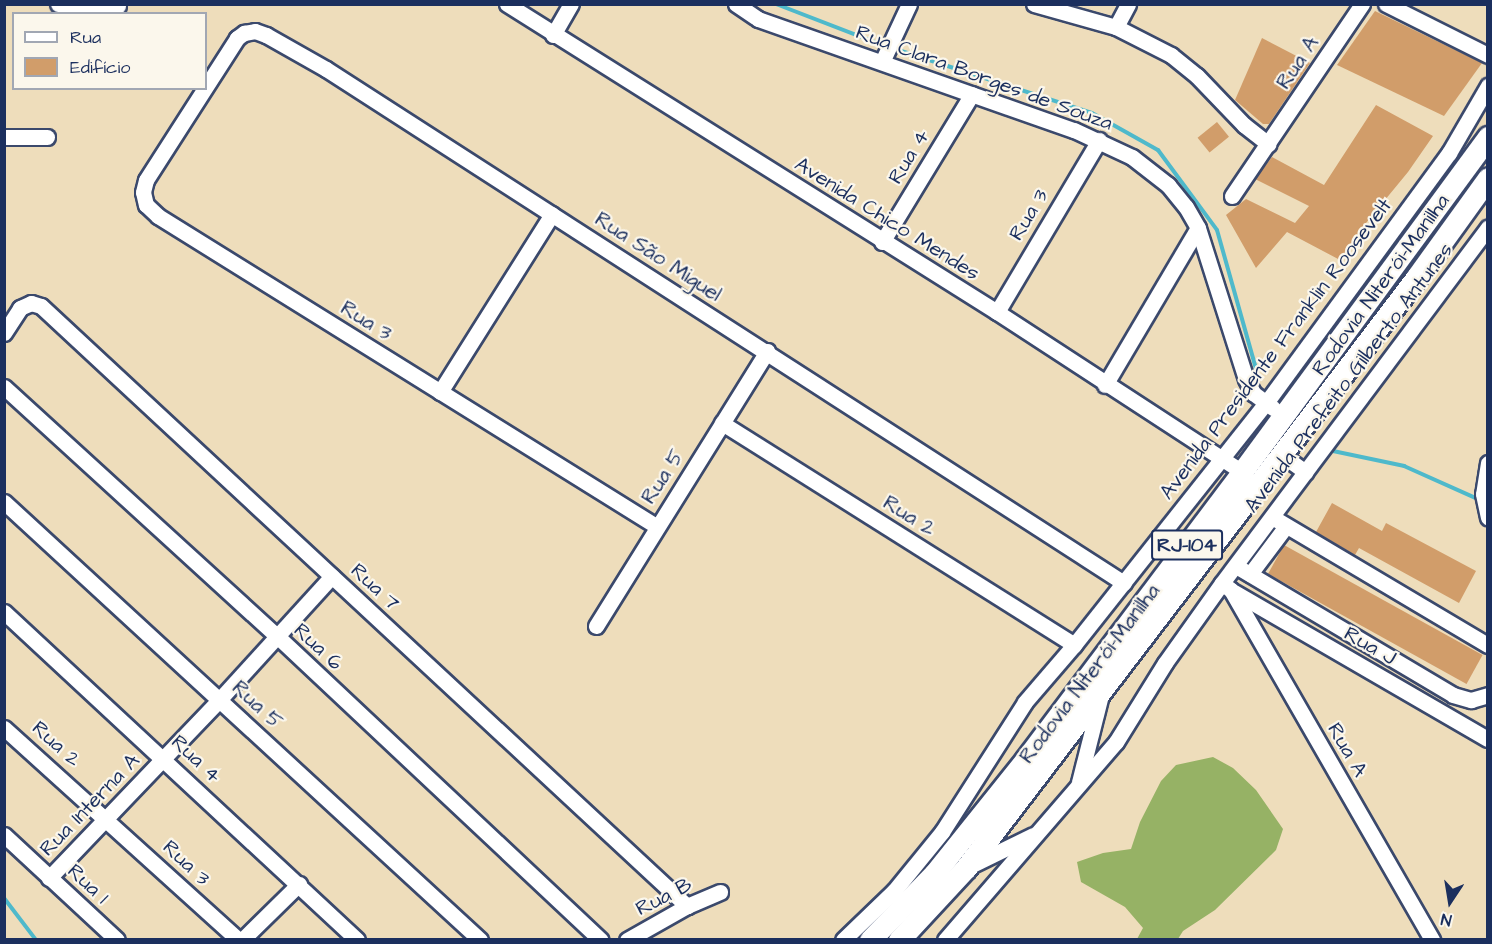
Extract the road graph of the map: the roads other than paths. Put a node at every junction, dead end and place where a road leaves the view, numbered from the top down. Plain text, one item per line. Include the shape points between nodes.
1 (58, 4) edge
2 (507, 4) edge
3 (571, 4) edge
4 (736, 4) edge
5 (909, 4) edge
6 (1034, 4) edge
7 (1128, 4) edge
8 (1362, 4) edge
9 (1386, 4) edge
10 (118, 6) dead end
11 (1116, 27) junction
12 (553, 34) junction
13 (887, 51) junction
14 (1488, 56) edge
15 (1488, 86) edge
16 (207, 87) edge
17 (205, 90) edge
18 (972, 94) junction
19 (192, 112) joint
20 (1462, 130) junction
21 (4, 137) edge
22 (48, 138) dead end
23 (1099, 140) junction
24 (1268, 144) junction
25 (1482, 145) edge
26 (1488, 178) edge
27 (1232, 196) dead end
28 (552, 214) junction
29 (1488, 227) edge
30 (1198, 228) junction
31 (882, 242) junction
32 (997, 312) junction
33 (4, 333) edge
34 (767, 351) junction
35 (1105, 385) junction
36 (4, 387) edge
37 (440, 392) junction
38 (1274, 409) junction
39 (722, 423) junction
40 (1282, 455) junction
41 (1223, 459) junction
42 (1242, 472) junction
43 (1305, 472) junction
44 (1486, 473) edge
45 (4, 502) edge
46 (1486, 510) edge
47 (1272, 517) junction
48 (656, 526) junction
49 (1286, 526) junction
50 (1236, 566) junction
51 (1250, 574) junction
52 (332, 576) junction
53 (1124, 583) junction
54 (1227, 587) junction
55 (4, 612) edge
56 (596, 626) dead end
57 (277, 636) junction
58 (1074, 645) junction
59 (1488, 645) edge
60 (1103, 689) junction
61 (1488, 696) edge
62 (220, 699) junction
63 (4, 728) edge
64 (1488, 739) edge
65 (164, 758) junction
66 (1077, 788) junction
67 (106, 817) junction
68 (1039, 832) junction
69 (4, 835) edge
70 (950, 839) junction
71 (966, 868) junction
72 (50, 878) junction
73 (299, 884) junction
74 (720, 892) dead end
75 (687, 906) junction
76 (117, 939) edge
77 (240, 939) edge
78 (357, 939) edge
79 (480, 939) edge
80 (601, 939) edge
81 (627, 939) edge
82 (843, 939) edge
83 (870, 939) edge
84 (898, 939) edge
85 (945, 939) edge
86 (1432, 939) edge

1 - 10 street
2 - 12 street, Avenida Chico Mendes
3 - 12 street
4 - 13 street, Rua Clara Borges de Souza via 758,19
5 - 13 street
6 - 11 street
7 - 11 street
8 - 24 street, Rua A
9 - 14 street
11 - 24 street via 1171,55
12 - 31 street, Avenida Chico Mendes
13 - 18 street, Rua Clara Borges de Souza
15 - 20 street, Avenida Presidente Franklin Roosevelt
16 - 28 street, Rua São Miguel via 237,38 255,31 266,34
17 - 19 street, Rua São Miguel
18 - 23 street, Rua Clara Borges de Souza
18 - 31 street, Rua 4
19 - 37 street, Rua 3 via 147,180 143,192 146,205
20 - 25 street
20 - 38 street, Avenida Presidente Franklin Roosevelt
21 - 22 street
23 - 30 street, Rua Clara Borges de Souza via 1132,157 1168,185
23 - 32 street, Rua 3
24 - 27 street, Rua A
25 - 38 highway, Rodovia Niterói-Manilha / RJ-104
26 - 40 highway, Rodovia Niterói-Manilha / RJ-104
28 - 34 street, Rua São Miguel
28 - 37 street
29 - 43 street, Avenida Prefeito Gilberto Antunes
30 - 35 street
30 - 38 street, Rua Clara Borges de Souza via 1246,379 1254,393
31 - 32 street, Avenida Chico Mendes
32 - 35 street, Avenida Chico Mendes
33 - 52 street, Rua 7 via 20,309 31,303 40,306
34 - 39 street, Rua 5
34 - 53 street, Rua São Miguel
35 - 41 street, Avenida Chico Mendes
36 - 57 street, Rua 6
37 - 48 street, Rua 3
38 - 41 street, Avenida Presidente Franklin Roosevelt
38 - 42 highway, Rodovia Niterói-Manilha / RJ-104
39 - 48 street, Rua 5
39 - 58 street, Rua 2
40 - 43 street
40 - 60 highway, Rodovia Niterói-Manilha / RJ-104
41 - 42 street, Avenida Chico Mendes
41 - 53 street, Avenida Presidente Franklin Roosevelt
42 - 70 highway, Rodovia Niterói-Manilha / RJ-104 via 1026,759
43 - 47 street, Avenida Prefeito Gilberto Antunes
44 - 46 street
45 - 62 street, Rua 5
47 - 49 street
47 - 50 street, Avenida Prefeito Gilberto Antunes
48 - 56 street, Rua 5
49 - 51 street
49 - 59 street
50 - 51 street
50 - 54 street, Avenida Prefeito Gilberto Antunes
51 - 61 street via 1453,695 1471,700
52 - 57 street, Rua Interna A
52 - 75 street, Rua 7
53 - 58 street, Avenida Presidente Franklin Roosevelt
54 - 64 street, Rua J
54 - 66 street, Avenida Prefeito Gilberto Antunes via 1165,663 1116,742
54 - 86 street, Rua A
55 - 65 street, Rua 4
57 - 62 street, Rua Interna A
57 - 80 street, Rua 6
58 - 70 street, Avenida Presidente Franklin Roosevelt via 1026,702 980,768
60 - 66 street
60 - 71 highway, Rodovia Niterói-Manilha / RJ-104
62 - 65 street, Rua Interna A
62 - 79 street, Rua 5
63 - 67 street, Rua 2
65 - 67 street, Rua Interna A
65 - 73 street, Rua 4
66 - 68 street, Avenida Prefeito Gilberto Antunes
67 - 72 street, Rua Interna A
67 - 77 street, Rua 3
68 - 71 street
68 - 85 street, Avenida Prefeito Gilberto Antunes
69 - 72 street, Rua 1
70 - 82 street, Avenida Presidente Franklin Roosevelt
70 - 83 highway, Rodovia Niterói-Manilha / RJ-104 via 934,874
71 - 84 highway, Rodovia Niterói-Manilha / RJ-104
72 - 76 street, Rua 1
73 - 77 street
73 - 78 street, Rua 4
74 - 75 street, Rua B
75 - 81 street, Rua B

